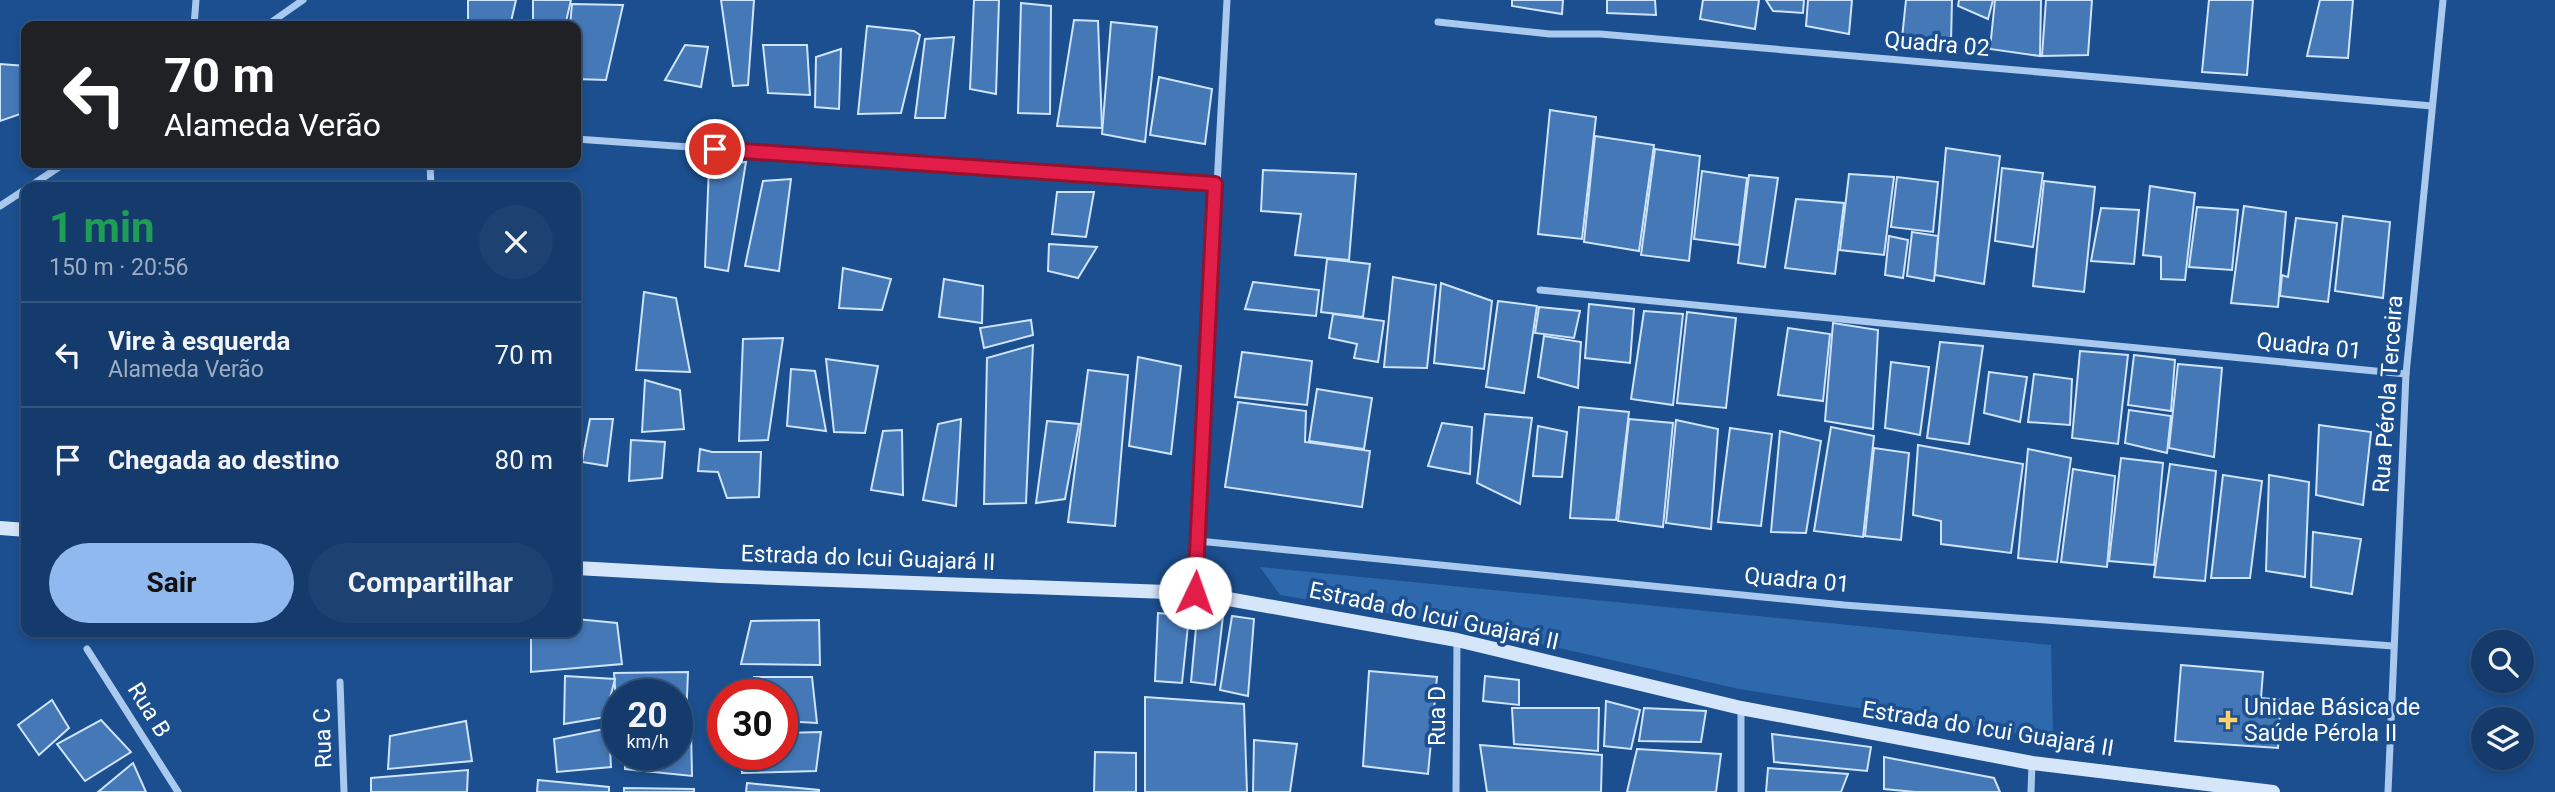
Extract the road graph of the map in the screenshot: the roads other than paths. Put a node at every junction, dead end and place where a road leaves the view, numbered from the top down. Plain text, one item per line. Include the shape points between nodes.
1 (196, 0) edge
2 (303, 0) edge
3 (1227, 0) edge
4 (2443, 0) edge
5 (194, 21) edge
6 (273, 21) edge
7 (1438, 22) dead end
8 (2432, 106) junction
9 (581, 139) edge
10 (57, 168) edge
11 (36, 182) edge
12 (1215, 184) junction
13 (21, 192) edge
14 (0, 206) edge
15 (1539, 290) dead end
16 (2406, 374) junction
17 (0, 528) edge
18 (21, 530) edge
19 (1198, 541) junction
20 (581, 568) edge
21 (1195, 593) junction
22 (1457, 640) junction
23 (2393, 646) junction
24 (87, 649) dead end
25 (340, 682) dead end
26 (1741, 708) junction
27 (2032, 763) junction
28 (178, 792) edge
29 (344, 792) edge
30 (1456, 792) edge
31 (1741, 792) edge
32 (2031, 792) edge
33 (2273, 792) edge
34 (2388, 792) edge

1 - 5 street
2 - 6 street
3 - 12 street
4 - 8 street, Rua Pérola Terceira
7 - 8 street, Quadra 02
8 - 16 street, Rua Pérola Terceira
9 - 12 street
10 - 11 street
12 - 19 street
13 - 14 street
15 - 16 street, Quadra 01
16 - 23 street, Rua Pérola Terceira
17 - 18 main road
19 - 21 street
19 - 23 street, Quadra 01 via 1844,605
20 - 21 main road, Estrada do Icui Guajará II
21 - 22 main road, Estrada do Icui Guajará II
22 - 26 main road, Estrada do Icui Guajará II
22 - 30 street, Rua D
23 - 34 street, Rua Pérola Terceira
24 - 28 street, Rua B
25 - 29 street, Rua C
26 - 27 main road, Estrada do Icui Guajará II
26 - 31 street
27 - 32 street
27 - 33 main road, Estrada do Icui Guajará II

